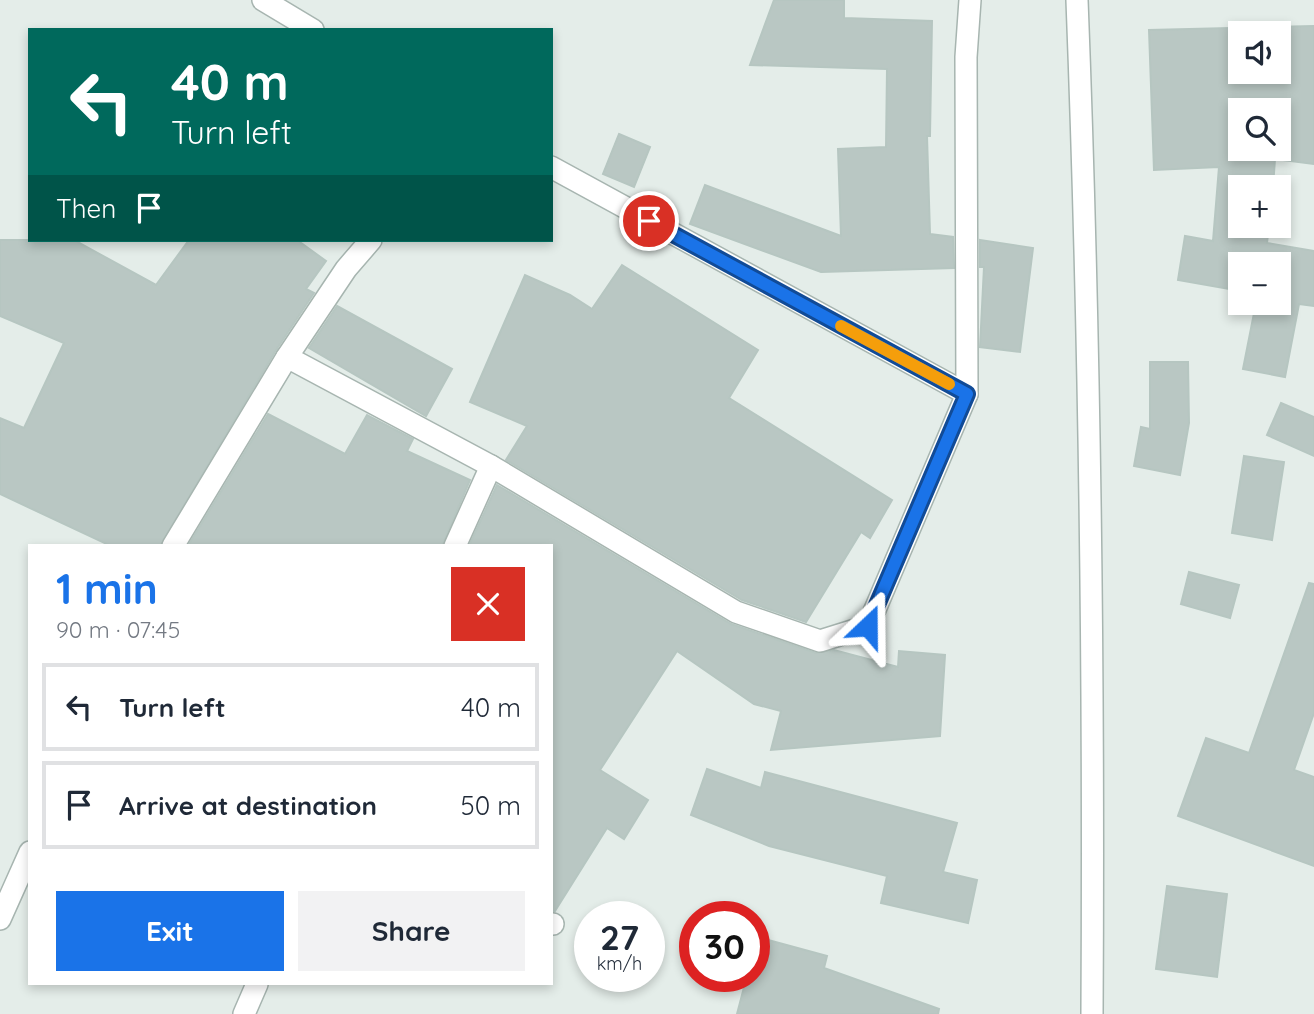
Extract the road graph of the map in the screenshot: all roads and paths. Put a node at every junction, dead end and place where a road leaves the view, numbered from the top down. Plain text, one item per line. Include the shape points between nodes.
1 (263, 0) edge
2 (970, 0) edge
3 (1077, 0) edge
4 (310, 28) edge
5 (553, 168) edge
6 (369, 242) edge
7 (286, 357) junction
8 (967, 394) junction
9 (491, 466) junction
10 (174, 544) edge
11 (456, 544) edge
12 (28, 856) edge
13 (0, 919) edge
14 (257, 985) edge
15 (244, 1014) edge
16 (1091, 1014) edge

1 - 4 street
2 - 8 street
3 - 16 street via 1086,236 1093,723
5 - 8 street
6 - 7 street
7 - 9 street
7 - 10 street
8 - 9 street via 868,626 820,642 736,612
9 - 11 street
12 - 13 street
14 - 15 street

